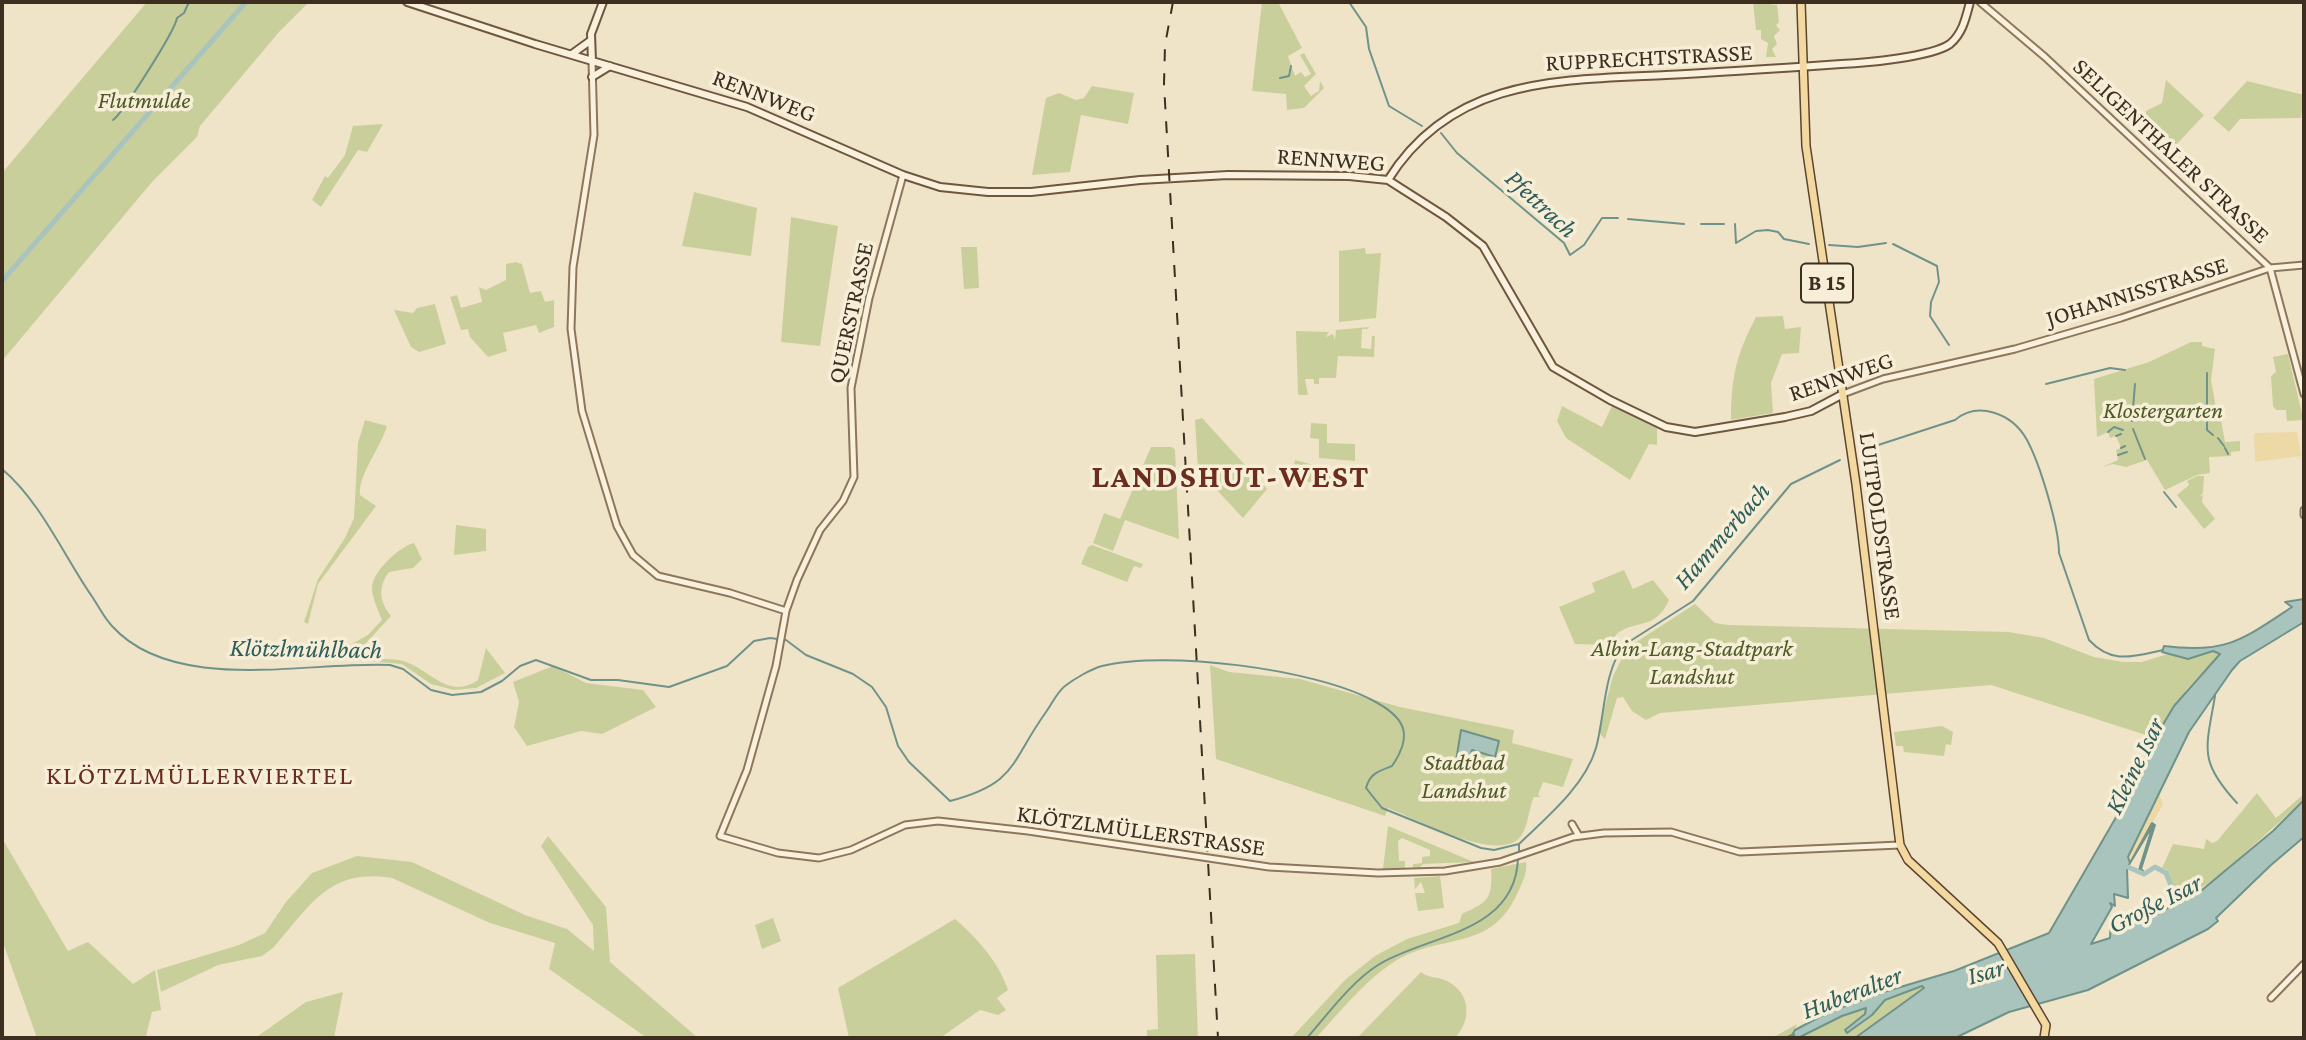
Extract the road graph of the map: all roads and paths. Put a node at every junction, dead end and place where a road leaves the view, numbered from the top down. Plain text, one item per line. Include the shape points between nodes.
1 (407, 2) edge
2 (603, 2) edge
3 (1801, 2) edge
4 (1970, 2) edge
5 (1980, 2) edge
6 (590, 41) junction
7 (570, 55) junction
8 (592, 61) junction
9 (610, 66) junction
10 (1802, 67) junction
11 (592, 77) junction
12 (904, 176) junction
13 (1388, 180) junction
14 (2304, 265) edge
15 (2270, 268) junction
16 (2015, 349) joint
17 (1843, 394) junction
18 (2304, 394) edge
19 (2304, 510) edge
20 (2304, 515) edge
21 (786, 611) junction
22 (1572, 824) dead end
23 (720, 836) joint
24 (1579, 836) junction
25 (1900, 845) junction
26 (2304, 964) edge
27 (2271, 998) dead end
28 (2044, 1038) edge

1 - 7 main road, RENNWEG
2 - 6 main road
3 - 10 main road, LUITPOLDSTRASSE / B 15
4 - 10 main road, RUPPRECHTSTRASSE via 1961,30 1944,47 1879,61
5 - 15 street, SELIGENTHALER STRASSE
6 - 7 main road
6 - 8 main road
7 - 8 main road, RENNWEG
8 - 9 main road, RENNWEG
8 - 11 street
9 - 11 main road
9 - 12 main road, RENNWEG via 762,112
10 - 13 main road, RUPPRECHTSTRASSE via 1534,84 1453,114 1408,152
10 - 17 main road, LUITPOLDSTRASSE / B 15 via 1806,146
11 - 21 street via 594,135 573,267 572,329 582,411 617,526 633,555 658,576
12 - 13 main road, RENNWEG via 940,187 1000,192 1191,176
12 - 21 street, QUERSTRASSE via 869,298 851,388 854,477 843,501 820,530
13 - 17 main road, RENNWEG via 1483,246 1553,367 1666,427 1695,432 1785,417 1811,411
14 - 15 street, JOHANNISSTRASSE
15 - 16 street, JOHANNISSTRASSE
15 - 18 street, SELIGENTHALER STRASSE
16 - 17 street, RENNWEG via 1883,379
17 - 25 main road, LUITPOLDSTRASSE / B 15
19 - 20 street
21 - 23 street, QUERSTRASSE via 747,770
22 - 24 street
23 - 24 street, KLÖTZLMÜLLERSTRASSE via 778,853 819,858 851,850 905,825 938,821 1324,872 1445,871 1515,857
24 - 25 street, KLÖTZLMÜLLERSTRASSE via 1671,832 1740,852
25 - 28 main road via 1908,860 2004,951 2046,1024
26 - 27 street

